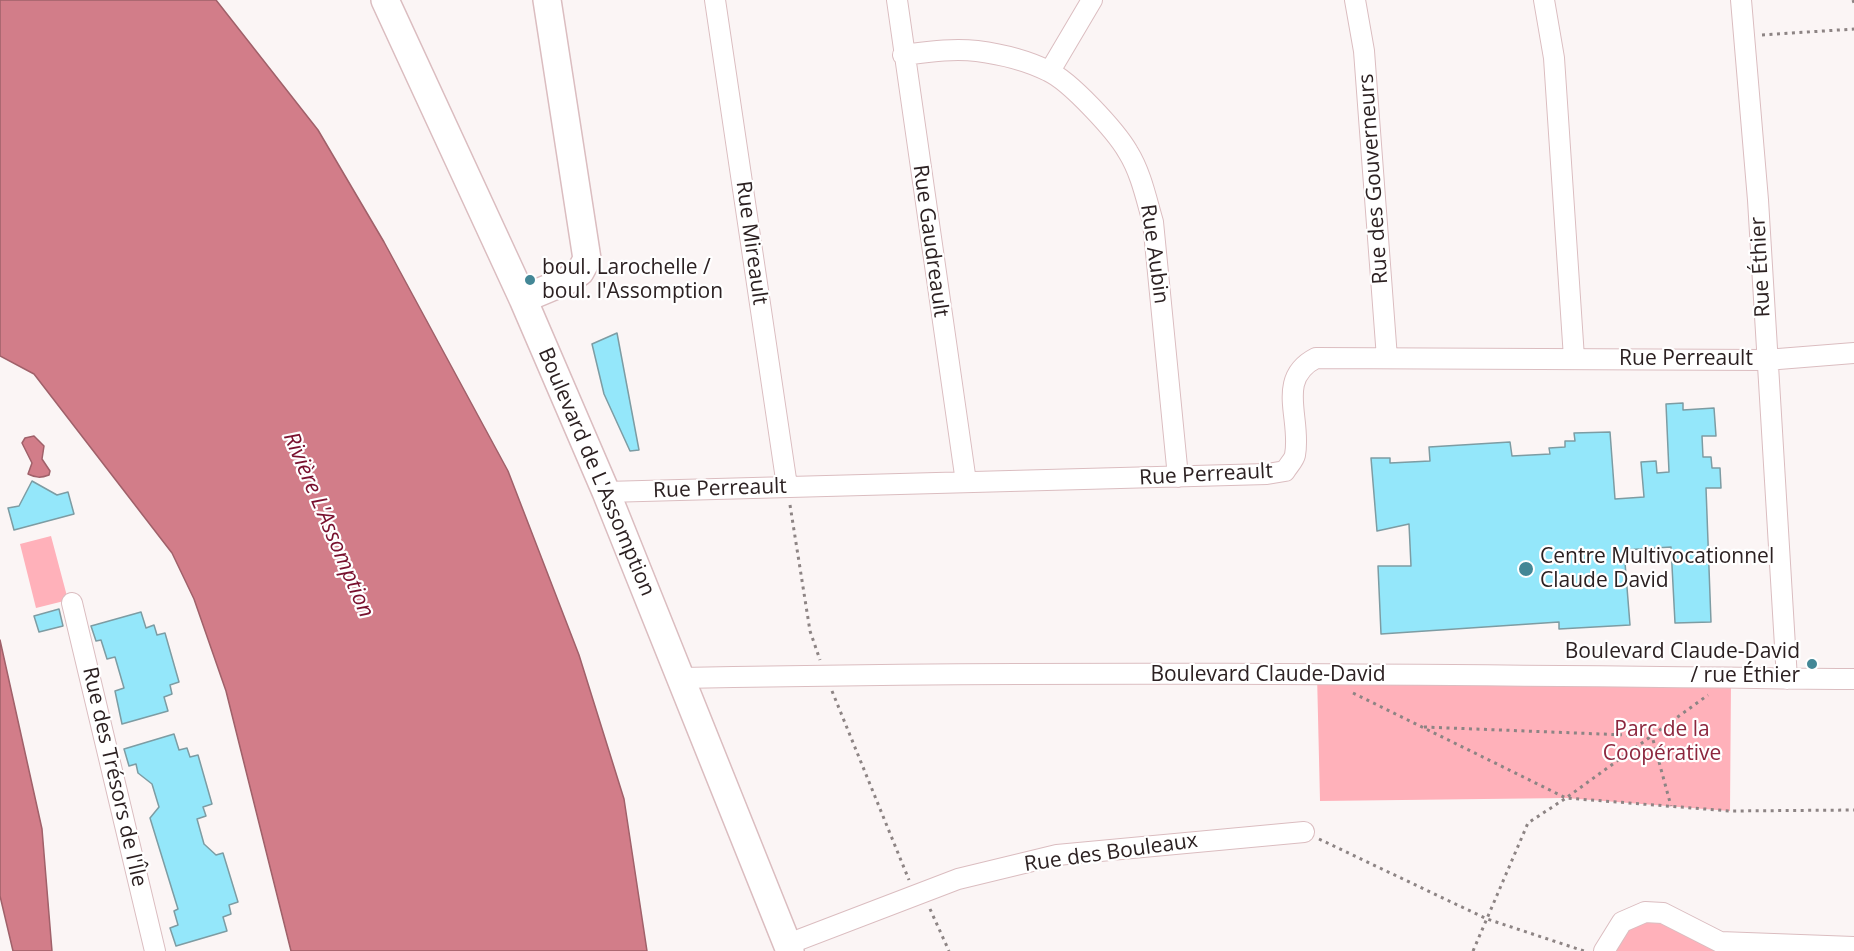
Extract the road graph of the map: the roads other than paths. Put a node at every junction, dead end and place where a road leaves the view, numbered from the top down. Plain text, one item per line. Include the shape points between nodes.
1 (385, 0) edge
2 (547, 0) edge
3 (715, 0) edge
4 (897, 0) edge
5 (1092, 0) edge
6 (1354, 0) edge
7 (1544, 0) edge
8 (1742, 0) edge
9 (903, 55) junction
10 (1050, 71) junction
11 (522, 299) junction
12 (1854, 353) edge
13 (1387, 358) junction
14 (1574, 358) junction
15 (1766, 360) junction
16 (1178, 477) junction
17 (966, 482) junction
18 (787, 486) junction
19 (606, 492) junction
20 (72, 603) dead end
21 (681, 678) junction
22 (1787, 678) junction
23 (1854, 679) edge
24 (1304, 832) road end
25 (789, 947) edge
26 (1854, 948) edge
27 (155, 951) edge
28 (1604, 951) edge

1 - 11 street, Boulevard de L'Assomption
2 - 11 street via 586,258 580,272 566,281
3 - 18 street, Rue Mireault
4 - 9 street, Rue Gaudreault
5 - 10 street
6 - 13 street, Rue des Gouverneurs via 1364,51
7 - 14 street via 1554,58
8 - 15 street, Rue Éthier
9 - 10 street, Rue Aubin via 977,51
9 - 17 street, Rue Gaudreault
10 - 16 street, Rue Aubin via 1107,124 1128,152 1143,185 1154,233
11 - 19 street, Boulevard de L'Assomption
12 - 15 street, Rue Perreault
13 - 14 street, Rue Perreault
13 - 16 street, Rue Perreault via 1316,358 1302,366 1293,381 1295,456 1285,471
14 - 15 street, Rue Perreault
15 - 22 street, Rue Éthier
16 - 17 street, Rue Perreault
17 - 18 street, Rue Perreault
18 - 19 street, Rue Perreault
19 - 21 street, Boulevard de L'Assomption
20 - 27 street, Rue des Trésors de l'Île
21 - 22 street, Boulevard Claude-David via 1317,674
21 - 25 street, Boulevard de L'Assomption
22 - 23 street, Boulevard Claude-David
24 - 25 street, Rue des Bouleaux via 1057,855 958,879
26 - 28 street via 1720,942 1663,913 1645,912 1622,922

